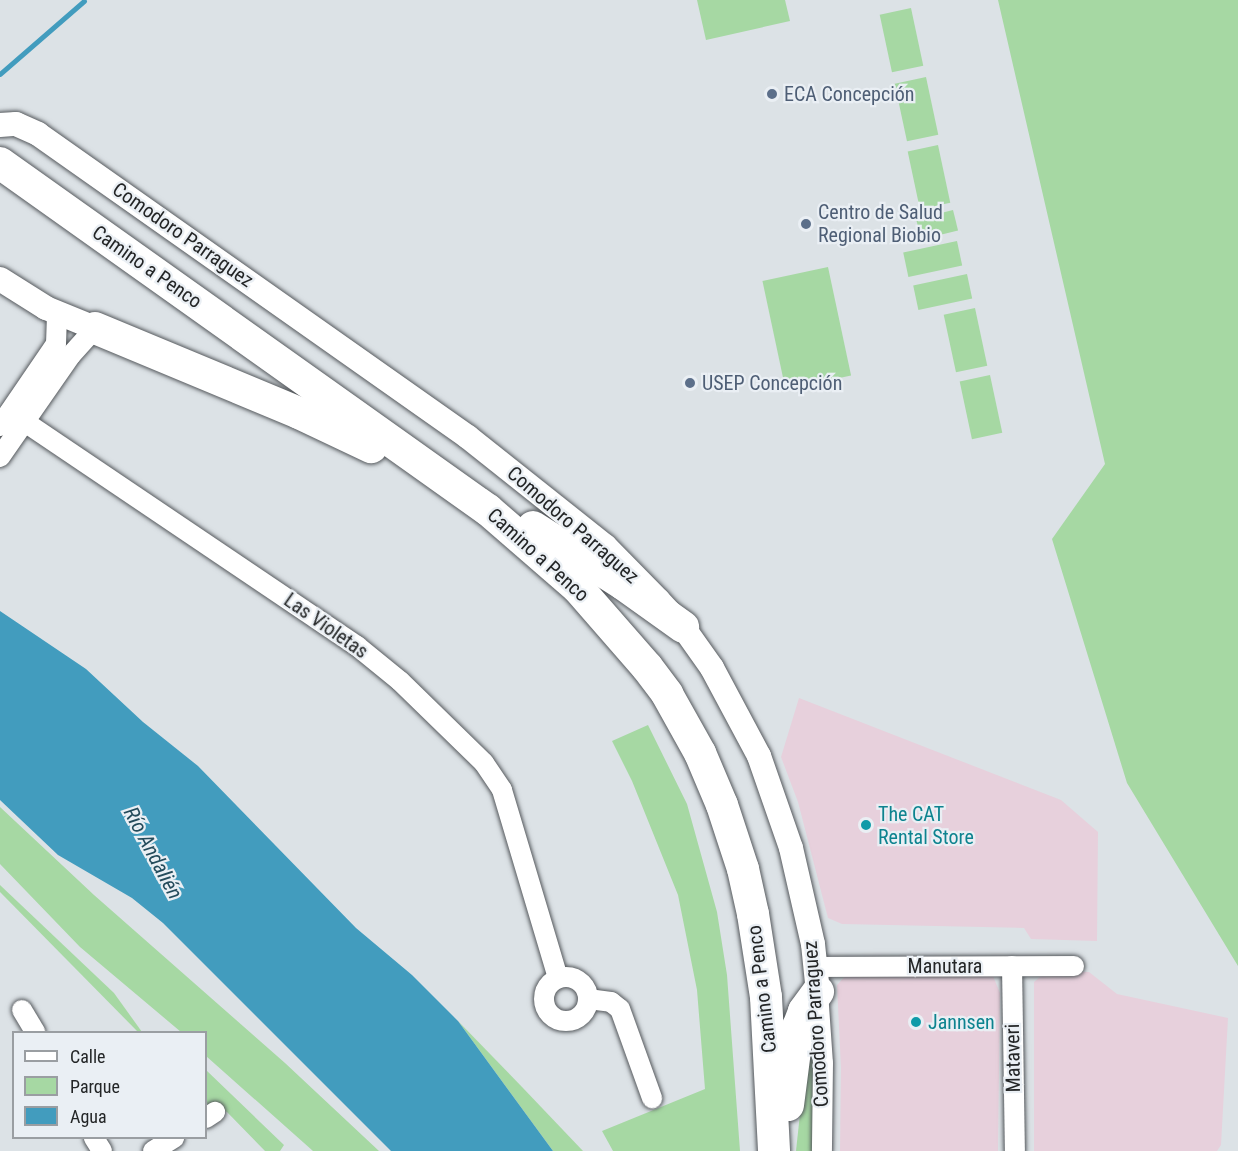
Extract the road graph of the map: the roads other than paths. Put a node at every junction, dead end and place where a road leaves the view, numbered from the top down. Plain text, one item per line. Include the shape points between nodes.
1 (0, 125) edge
2 (0, 163) edge
3 (0, 184) edge
4 (3, 287) edge
5 (57, 312) junction
6 (95, 328) junction
7 (11, 420) edge
8 (371, 447) junction
9 (0, 457) edge
10 (451, 481) junction
11 (683, 627) junction
12 (1012, 966) junction
13 (1074, 966) dead end
14 (566, 978) junction
15 (817, 979) junction
16 (588, 999) junction
17 (22, 1010) dead end
18 (34, 1031) edge
19 (652, 1098) dead end
20 (171, 1139) edge
21 (153, 1151) edge
22 (756, 1151) edge
23 (774, 1151) edge
24 (782, 1151) edge
25 (822, 1151) edge
26 (1015, 1151) edge

1 - 11 street, Comodoro Parraguez via 16,124 38,134 468,437 605,546
2 - 10 highway, Camino a Penco
3 - 8 highway, Camino a Penco
4 - 5 street
5 - 6 street
5 - 7 street via 56,344
6 - 7 street
6 - 8 highway
7 - 9 street
7 - 14 street, Las Violetas via 357,646 400,681 494,776 502,790 542,923
8 - 22 highway, Camino a Penco via 482,527 564,598 612,650 672,740 703,805 735,908 747,978
10 - 11 highway via 561,544
10 - 23 highway, Camino a Penco via 552,563 602,613 667,694 700,753 730,826 757,934 771,1049
11 - 15 street, Comodoro Parraguez via 728,694 774,793 800,880
12 - 13 street, Manutara
12 - 15 street, Manutara
12 - 26 street, Mataveri
14 - 16 street via 583,985
14 - 16 street via 544,992 543,1002 550,1016 559,1021 576,1019
15 - 24 highway via 798,1027
15 - 25 street, Comodoro Parraguez via 823,1063
16 - 19 street via 611,1002 620,1009
17 - 18 street
20 - 21 street

